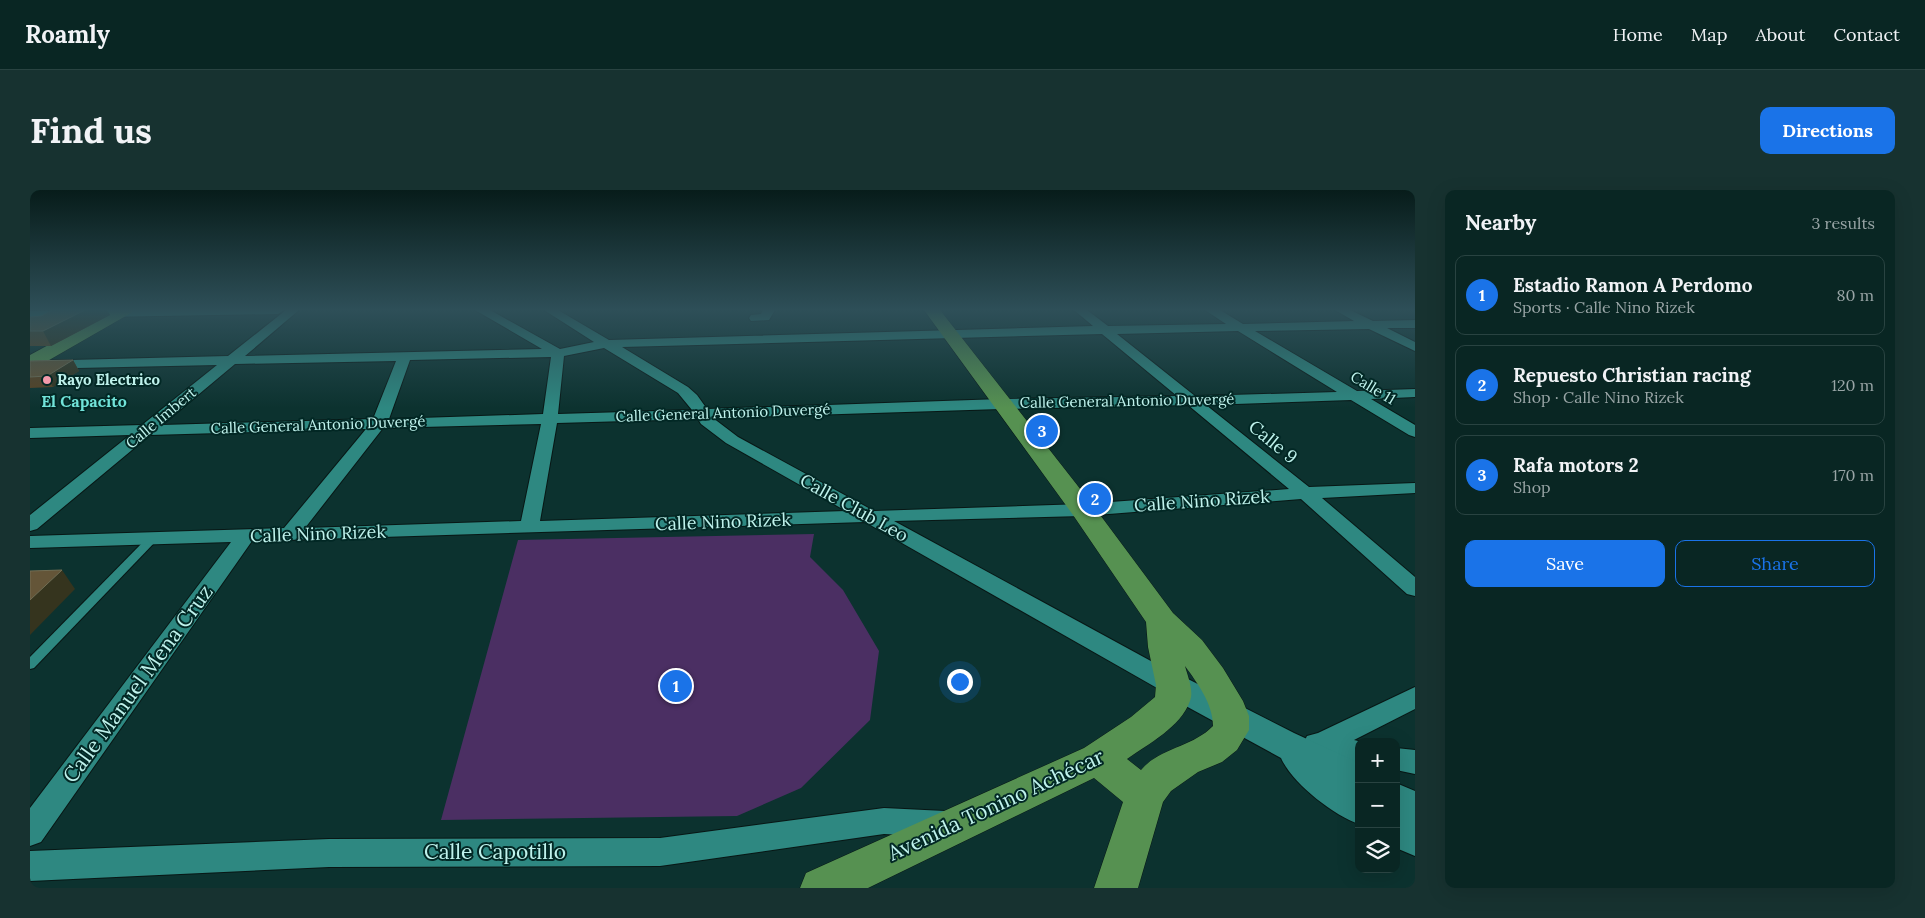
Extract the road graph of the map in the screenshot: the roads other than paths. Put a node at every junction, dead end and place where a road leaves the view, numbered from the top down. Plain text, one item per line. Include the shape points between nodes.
1 (68, 343) edge
2 (253, 343) edge
3 (539, 343) edge
4 (650, 343) edge
5 (955, 343) edge
6 (1119, 343) edge
7 (1265, 343) edge
8 (606, 344) junction
9 (558, 353) junction
10 (405, 356) junction
11 (231, 360) junction
12 (30, 364) edge
13 (1415, 393) edge
14 (1352, 394) junction
15 (1190, 400) junction
16 (1001, 404) junction
17 (703, 414) junction
18 (550, 419) junction
19 (379, 423) junction
20 (147, 430) junction
21 (30, 432) edge
22 (1415, 432) edge
23 (1415, 488) edge
24 (1305, 493) junction
25 (1083, 510) junction
26 (870, 518) junction
27 (30, 525) edge
28 (529, 528) junction
29 (289, 535) junction
30 (246, 536) junction
31 (152, 539) junction
32 (30, 542) edge
33 (1415, 589) edge
34 (1162, 621) junction
35 (30, 665) edge
36 (1173, 685) junction
37 (1415, 696) edge
38 (1231, 716) junction
39 (1277, 741) junction
40 (1322, 744) junction
41 (1355, 751) edge
42 (1098, 759) junction
43 (1400, 760) edge
44 (1415, 762) edge
45 (1355, 777) edge
46 (1146, 796) junction
47 (1400, 801) edge
48 (1355, 806) edge
49 (1415, 809) edge
50 (1400, 831) edge
51 (30, 832) edge
52 (891, 836) junction
53 (1415, 839) edge
54 (30, 866) edge
55 (822, 888) edge
56 (1116, 888) edge

1 - 12 main road
2 - 11 street, Calle Imbert
3 - 9 street
4 - 8 street
5 - 16 main road
6 - 15 street, Calle 9
7 - 14 street, Calle 11
8 - 9 street
8 - 17 street, Calle Club Leo via 683,390
9 - 10 street
9 - 18 street
10 - 11 street
10 - 19 street
11 - 12 street
11 - 20 street, Calle Imbert
13 - 14 street, Calle General Antonio Duvergé
14 - 15 street, Calle General Antonio Duvergé
14 - 22 street, Calle 11
15 - 16 street, Calle General Antonio Duvergé
15 - 24 street, Calle 9
16 - 17 street, Calle General Antonio Duvergé
16 - 25 main road
17 - 18 street, Calle General Antonio Duvergé
17 - 26 street, Calle Club Leo via 732,440
18 - 19 street, Calle General Antonio Duvergé
18 - 28 street
19 - 20 street, Calle General Antonio Duvergé
19 - 29 street
20 - 21 street, Calle General Antonio Duvergé
20 - 27 street, Calle Imbert
23 - 24 street, Calle Nino Rizek
24 - 25 street, Calle Nino Rizek
24 - 33 street, Calle 9
25 - 26 street, Calle Nino Rizek
25 - 34 main road
26 - 28 street, Calle Nino Rizek
26 - 36 street, Calle Club Leo
28 - 29 street, Calle Nino Rizek
29 - 30 street, Calle Nino Rizek
30 - 31 street, Calle Nino Rizek
30 - 51 street, Calle Manuel Mena Cruz
31 - 32 street, Calle Nino Rizek
31 - 35 lane
34 - 36 main road
34 - 38 main road via 1190,648 1211,677
36 - 38 street
36 - 42 main road, Avenida Tonino Achécar via 1172,700 1165,711
37 - 40 street
38 - 39 street
38 - 46 main road via 1231,730 1224,740 1157,779
39 - 40 street
39 - 45 street
39 - 48 street via 1340,797
40 - 41 street
42 - 46 main road
42 - 52 main road, Avenida Tonino Achécar via 957,825
43 - 44 street
46 - 56 main road
47 - 49 street
50 - 53 street
52 - 54 street, Calle Capotillo via 660,852 329,853
52 - 55 main road, Avenida Tonino Achécar

